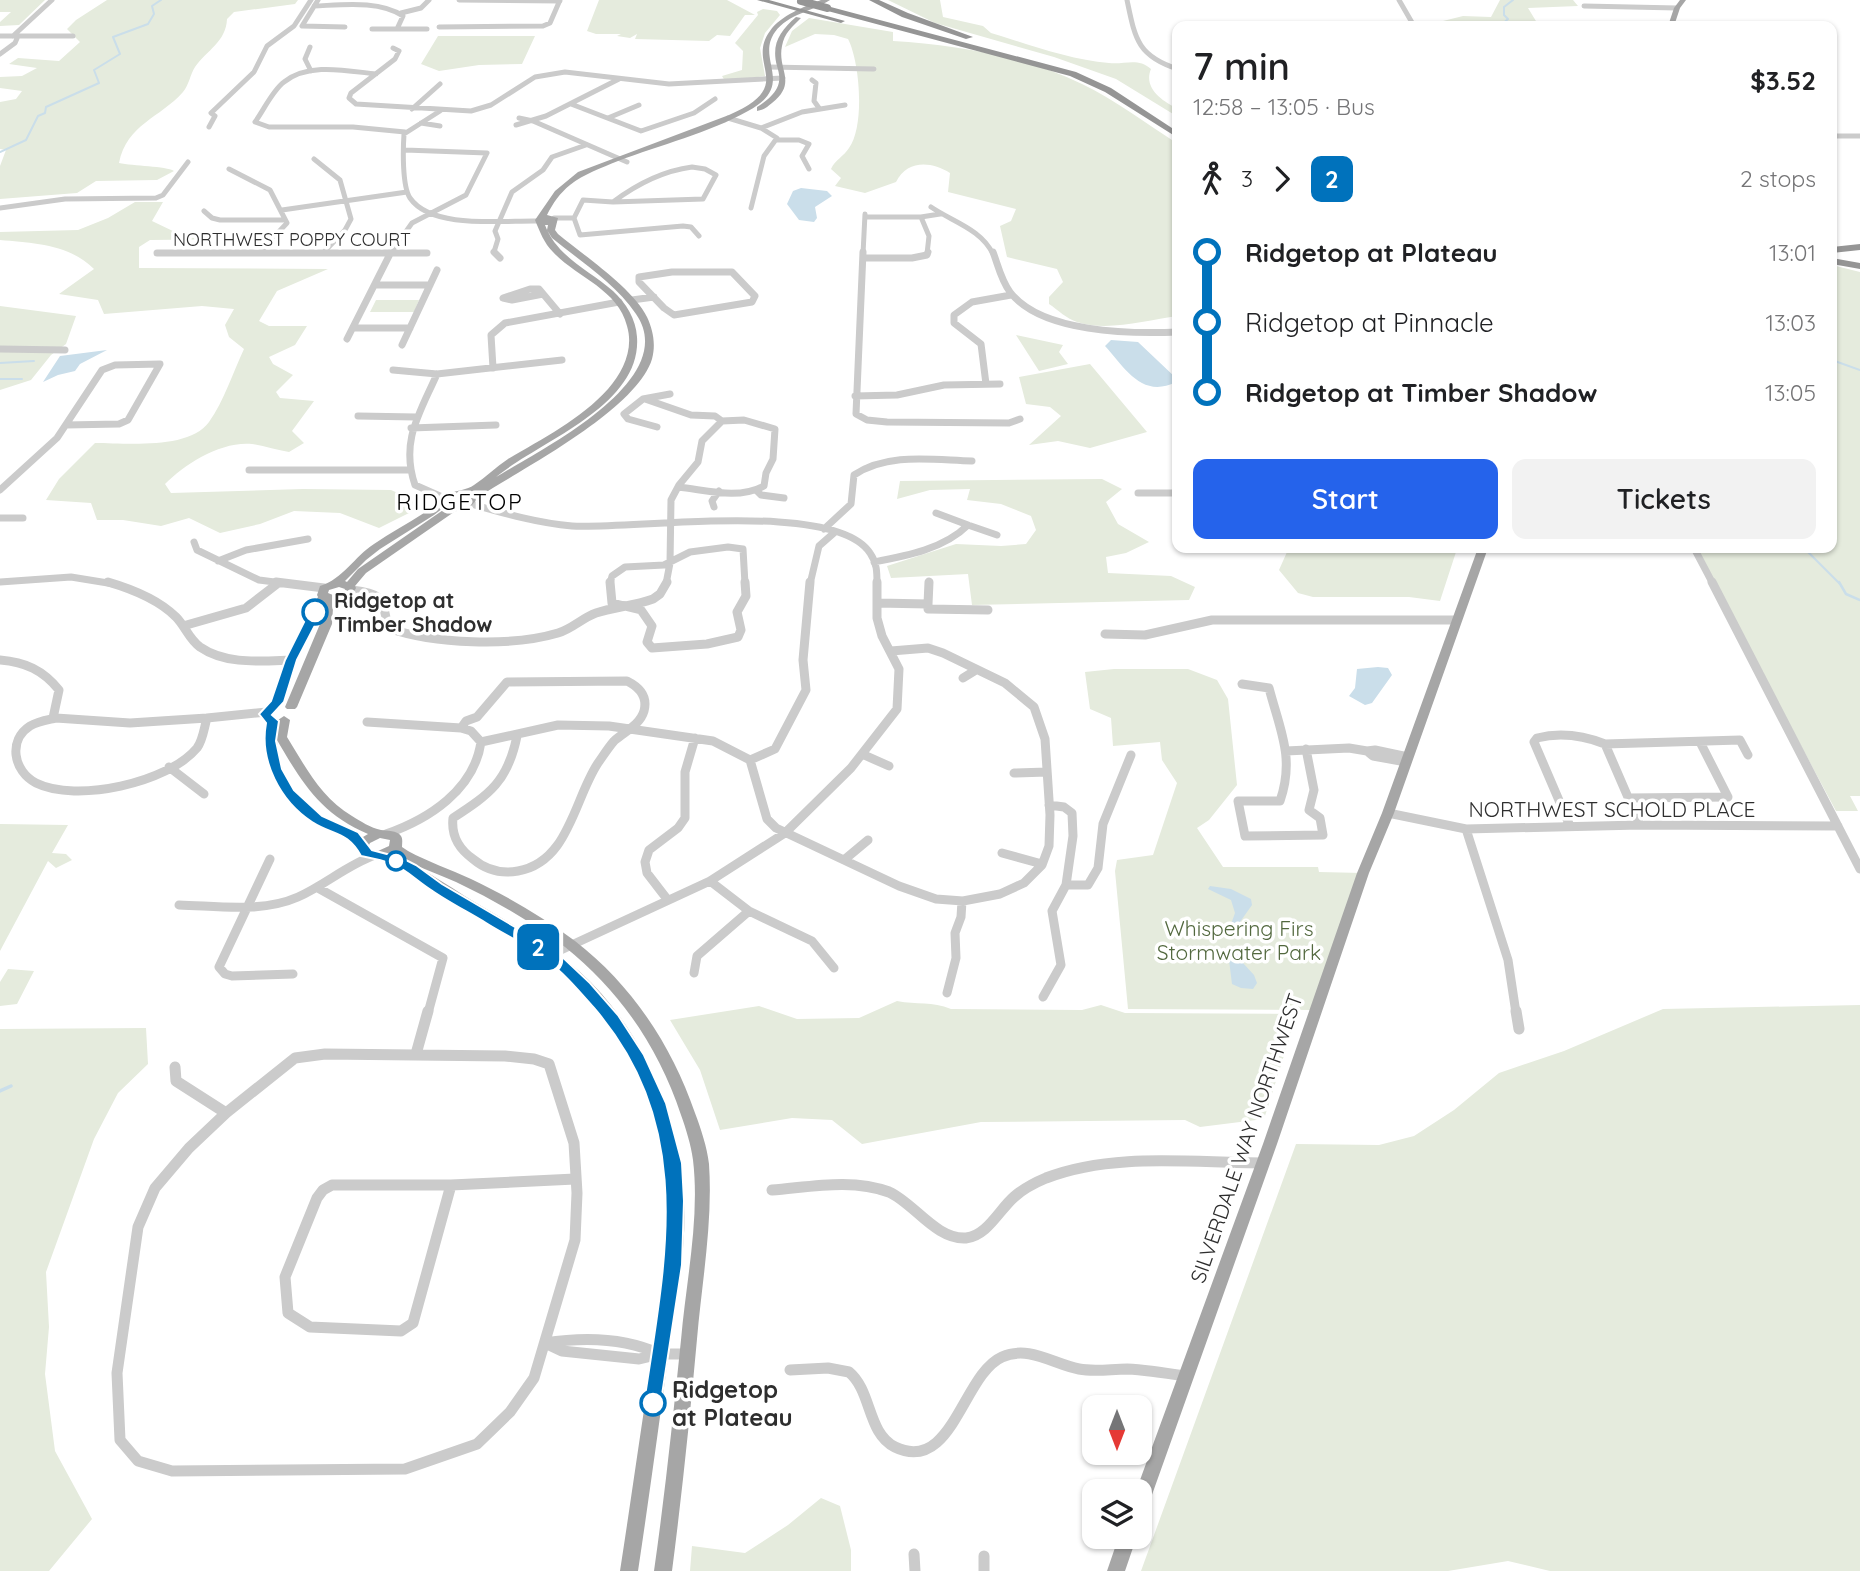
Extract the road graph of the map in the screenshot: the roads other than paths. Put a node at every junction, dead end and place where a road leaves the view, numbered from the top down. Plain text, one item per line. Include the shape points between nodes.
1 (52, 0) edge
2 (318, 0) edge
3 (429, 0) edge
4 (459, 0) edge
5 (560, 0) edge
6 (761, 0) edge
7 (820, 0) edge
8 (873, 0) edge
9 (1128, 0) edge
10 (1399, 0) edge
11 (1683, 0) edge
12 (799, 1) edge
13 (312, 3) edge
14 (827, 4) edge
15 (1584, 6) dead end
16 (1677, 8) junction
17 (802, 12) junction
18 (401, 13) junction
19 (348, 20) dead end
20 (1411, 21) edge
21 (1673, 21) edge
22 (345, 27) dead end
23 (439, 27) dead end
24 (336, 28) junction
25 (372, 29) dead end
26 (397, 29) junction
27 (427, 29) dead end
28 (0, 36) edge
29 (15, 36) junction
30 (73, 36) dead end
31 (993, 45) junction
32 (310, 47) dead end
33 (975, 47) junction
34 (393, 48) dead end
35 (0, 54) edge
36 (781, 66) junction
37 (769, 67) junction
38 (1172, 67) edge
39 (874, 69) dead end
40 (311, 71) junction
41 (376, 74) junction
42 (772, 78) junction
43 (783, 78) junction
44 (619, 79) junction
45 (812, 80) dead end
46 (440, 84) dead end
47 (715, 99) dead end
48 (571, 104) junction
49 (639, 105) dead end
50 (845, 105) dead end
51 (819, 108) junction
52 (412, 109) junction
53 (440, 111) junction
54 (519, 118) dead end
55 (608, 118) junction
56 (732, 119) junction
57 (1172, 120) edge
58 (533, 121) junction
59 (421, 123) junction
60 (516, 125) dead end
61 (440, 126) dead end
62 (209, 127) dead end
63 (761, 128) junction
64 (405, 132) junction
65 (1172, 132) edge
66 (1837, 136) edge
67 (1860, 136) edge
68 (777, 140) junction
69 (586, 145) junction
70 (405, 150) junction
71 (619, 158) junction
72 (314, 159) dead end
73 (188, 162) dead end
74 (628, 162) junction
75 (229, 169) dead end
76 (809, 169) dead end
77 (407, 192) junction
78 (345, 201) junction
79 (613, 202) junction
80 (931, 207) dead end
81 (0, 208) edge
82 (751, 208) dead end
83 (282, 210) junction
84 (204, 211) dead end
85 (429, 212) junction
86 (940, 214) junction
87 (921, 217) junction
88 (573, 218) junction
89 (285, 219) junction
90 (538, 220) junction
91 (553, 220) junction
92 (499, 222) junction
93 (699, 236) dead end
94 (1860, 247) edge
95 (1837, 249) edge
96 (324, 252) junction
97 (157, 253) dead end
98 (259, 253) junction
99 (391, 253) junction
100 (427, 253) dead end
101 (1860, 256) edge
102 (500, 258) dead end
103 (863, 258) junction
104 (1837, 258) edge
105 (1837, 260) edge
106 (1860, 266) edge
107 (437, 270) dead end
108 (375, 285) junction
109 (430, 285) junction
110 (543, 294) junction
111 (1011, 295) junction
112 (654, 297) junction
113 (632, 300) junction
114 (619, 302) junction
115 (560, 314) junction
116 (353, 328) junction
117 (410, 328) junction
118 (1172, 332) edge
119 (346, 339) dead end
120 (402, 345) dead end
121 (0, 349) edge
122 (65, 350) dead end
123 (562, 360) dead end
124 (493, 368) junction
125 (393, 370) dead end
126 (437, 374) junction
127 (986, 384) junction
128 (1000, 384) dead end
129 (670, 394) dead end
130 (855, 396) junction
131 (643, 399) junction
132 (358, 416) dead end
133 (416, 417) junction
134 (1020, 419) dead end
135 (722, 421) junction
136 (66, 425) junction
137 (496, 425) dead end
138 (657, 427) dead end
139 (411, 428) junction
140 (972, 461) dead end
141 (249, 470) dead end
142 (410, 470) junction
143 (678, 487) junction
144 (0, 491) edge
145 (719, 491) junction
146 (757, 491) junction
147 (1138, 493) dead end
148 (1172, 493) edge
149 (784, 498) dead end
150 (459, 500) junction
151 (714, 507) dead end
152 (936, 513) dead end
153 (0, 518) edge
154 (23, 518) dead end
155 (670, 523) junction
156 (968, 525) junction
157 (824, 529) junction
158 (835, 532) junction
159 (997, 535) dead end
160 (308, 539) dead end
161 (194, 542) dead end
162 (1481, 553) edge
163 (1697, 553) edge
164 (218, 561) junction
165 (670, 561) junction
166 (874, 562) junction
167 (0, 582) edge
168 (929, 582) dead end
169 (336, 583) junction
170 (277, 584) junction
171 (321, 591) junction
172 (346, 592) junction
173 (878, 603) junction
174 (928, 604) junction
175 (624, 606) junction
176 (988, 610) dead end
177 (1457, 620) junction
178 (183, 626) junction
179 (1105, 634) dead end
180 (891, 651) junction
181 (0, 660) edge
182 (291, 660) junction
183 (976, 670) junction
184 (963, 678) dead end
185 (1242, 684) dead end
186 (270, 716) junction
187 (53, 718) junction
188 (207, 718) junction
189 (368, 722) dead end
190 (461, 728) junction
191 (626, 730) junction
192 (517, 736) junction
193 (695, 738) junction
194 (481, 742) junction
195 (1700, 742) junction
196 (1605, 744) junction
197 (1306, 749) junction
198 (1286, 751) junction
199 (862, 754) junction
200 (1131, 755) dead end
201 (1748, 755) dead end
202 (750, 760) junction
203 (1407, 760) junction
204 (889, 766) dead end
205 (169, 767) junction
206 (1047, 772) junction
207 (1014, 773) dead end
208 (204, 794) dead end
209 (1629, 798) junction
210 (1049, 805) junction
211 (1388, 813) junction
212 (1640, 825) junction
213 (1838, 826) junction
214 (1570, 827) junction
215 (1466, 829) junction
216 (785, 833) junction
217 (391, 837) junction
218 (868, 840) dead end
219 (368, 853) junction
220 (1002, 853) dead end
221 (270, 859) dead end
222 (844, 860) junction
223 (1042, 864) junction
224 (1860, 869) edge
225 (710, 881) junction
226 (1066, 885) junction
227 (318, 888) junction
228 (667, 899) junction
229 (962, 901) junction
230 (179, 905) dead end
231 (247, 905) junction
232 (749, 911) junction
233 (572, 946) junction
234 (550, 955) junction
235 (834, 968) dead end
236 (694, 972) dead end
237 (293, 974) dead end
238 (947, 993) dead end
239 (1043, 997) dead end
240 (1519, 1029) dead end
241 (416, 1054) junction
242 (175, 1067) dead end
243 (226, 1114) junction
244 (1263, 1163) junction
245 (575, 1179) junction
246 (451, 1185) junction
247 (772, 1190) dead end
248 (545, 1343) junction
249 (660, 1354) junction
250 (687, 1354) junction
251 (790, 1370) dead end
252 (1185, 1376) junction
253 (1149, 1479) edge
254 (1124, 1549) edge
255 (914, 1554) dead end
256 (984, 1556) dead end
257 (629, 1571) edge
258 (663, 1571) edge
259 (915, 1571) edge
260 (984, 1571) edge
261 (1116, 1571) edge

1 - 29 street
2 - 13 street
3 - 18 street via 421,8
4 - 5 street
5 - 23 street via 550,23 538,27
6 - 17 highway
7 - 31 highway
8 - 31 highway
9 - 38 street via 1141,51
10 - 20 street
11 - 16 main road
12 - 14 highway, bridge
13 - 18 street via 382,6
13 - 24 street via 302,26
13 - 62 street via 295,26 267,46 254,72 211,113 215,116
14 - 17 main road
14 - 33 highway
15 - 16 street
16 - 21 main road
17 - 33 highway
17 - 36 main road via 779,40
17 - 37 main road via 771,33 766,50
18 - 26 street via 403,20
19 - 24 street
22 - 24 street
25 - 26 street
26 - 27 street
28 - 29 street
29 - 30 street
29 - 35 street via 15,43
31 - 57 highway via 1104,78
32 - 40 street via 304,58
33 - 65 highway via 1095,83
34 - 41 street via 399,51 397,57
36 - 37 street
36 - 39 street
36 - 43 main road
37 - 42 main road
40 - 41 street
40 - 64 street via 282,82 255,120 257,124
41 - 52 street via 351,93 351,101
42 - 43 street
42 - 44 street via 689,85
42 - 56 main road via 761,100
43 - 56 main road via 773,100
44 - 48 street
44 - 53 street via 577,72 548,74 481,109
45 - 51 street via 817,83 814,101
46 - 52 street
47 - 55 street via 694,113 648,130 634,130
48 - 55 street
48 - 58 street
49 - 55 street
50 - 51 street
51 - 63 street
52 - 53 street
53 - 59 street
54 - 58 street
56 - 63 street
56 - 71 main road
56 - 74 main road
58 - 60 street
58 - 69 street
59 - 61 street
59 - 64 street
63 - 68 street
64 - 70 street
66 - 67 street
68 - 76 street via 809,144 802,156
68 - 82 street via 764,156
69 - 71 street
69 - 92 street via 552,157 543,170 512,192
70 - 77 street
70 - 85 street via 487,153 466,195
71 - 74 street
71 - 90 main road via 563,185
72 - 78 street via 341,180
73 - 81 street via 156,198 65,199
74 - 91 main road via 573,186 558,203
75 - 83 street via 270,190
77 - 78 street
77 - 85 street
78 - 83 street
78 - 96 street via 349,224
79 - 79 street via 673,169 709,169 716,175 703,199
79 - 88 street via 583,200
80 - 86 street
83 - 89 street
84 - 89 street via 220,220
85 - 92 street via 460,220
85 - 99 street via 412,223
86 - 87 street
86 - 111 street via 985,241
87 - 103 street via 865,215
87 - 103 street via 929,229 927,256
88 - 91 street
88 - 93 street via 580,235 683,226
89 - 98 street via 284,229
90 - 91 main road
90 - 92 street
90 - 114 main road via 548,243
91 - 113 main road via 555,236
92 - 102 street via 494,252
94 - 95 highway
96 - 98 street, NORTHWEST POPPY COURT
96 - 99 street, NORTHWEST POPPY COURT
97 - 98 street, NORTHWEST POPPY COURT
99 - 100 street, NORTHWEST POPPY COURT
99 - 108 street
101 - 104 highway
103 - 130 street
105 - 106 highway
107 - 109 street
108 - 109 street
108 - 116 street
109 - 117 street
110 - 110 street via 535,289 503,298 512,300
110 - 115 street
111 - 118 street via 1042,313 1079,326
111 - 127 street via 972,302 954,315 958,329 981,344
112 - 112 street via 639,278 680,271 732,272 755,296 752,302 674,315 664,311
112 - 113 street
113 - 114 main road
113 - 150 main road via 646,319 650,337 650,350 633,385 601,415
114 - 115 street
114 - 150 main road via 632,326 633,345 631,359 614,389
115 - 124 street via 512,321 492,331
116 - 117 street
116 - 119 street
117 - 120 street
121 - 122 street
123 - 124 street
124 - 126 street
125 - 126 street
126 - 133 street
127 - 128 street
127 - 130 street
129 - 131 street
130 - 134 street via 856,414 873,421 1009,423
131 - 135 street
131 - 138 street via 624,414
132 - 133 street
133 - 139 street
135 - 143 street via 702,441 700,462
135 - 146 street via 756,422 775,429 770,470
136 - 136 street via 108,366 160,364 128,420
136 - 144 street
137 - 139 street
139 - 142 street
140 - 157 street via 889,461 864,467 854,475 851,504
141 - 142 street
142 - 150 street via 415,485
143 - 145 street
143 - 155 street via 671,500
145 - 146 street
145 - 151 street via 712,501
146 - 149 street
147 - 148 street
150 - 155 street via 510,516 574,526
150 - 169 main road via 368,554
150 - 172 main road via 362,571
152 - 156 street
153 - 154 street
155 - 157 street via 748,520
155 - 165 street
156 - 159 street
156 - 166 street via 945,541
157 - 158 street
158 - 166 street via 869,551
158 - 202 street via 819,545 811,574 803,660 806,690 775,749
160 - 164 street via 246,550
161 - 164 street via 197,551
162 - 177 main road, SILVERDALE WAY NORTHWEST
163 - 213 street
164 - 170 street
165 - 175 street via 662,592 645,602
165 - 175 street via 663,566 630,565 617,570 610,595 612,603
165 - 175 street via 728,547 743,549 746,596 737,612 738,637 652,648 647,642 652,626 641,610
166 - 173 street
167 - 178 street via 82,578 108,582 172,614
168 - 174 street
169 - 171 main road
169 - 172 main road
170 - 171 street
170 - 178 street via 246,608
171 - 172 main road
171 - 182 main road
172 - 175 street via 377,596 383,601 388,628 423,638 544,636
172 - 186 main road via 328,607 326,625 290,707 293,714
173 - 174 street
173 - 180 street via 877,618
174 - 176 street via 928,609
177 - 179 street via 1212,620 1145,635
177 - 203 main road, SILVERDALE WAY NORTHWEST
178 - 182 street via 195,644 216,654 247,660
180 - 183 street via 928,648
180 - 199 street via 899,669 897,709
181 - 187 street via 30,664 54,683 59,690
182 - 186 main road
183 - 184 street
183 - 206 street via 1025,696 1034,708 1044,726
185 - 198 street via 1269,688
186 - 188 street
186 - 217 main road via 314,793 351,823
186 - 219 main road via 272,755 289,792 317,819 350,833
187 - 188 street via 120,723
187 - 205 street via 22,730 8,750 10,765 31,781 68,790 109,790
188 - 205 street via 196,749
189 - 190 street
190 - 191 street via 508,682 610,680 626,681 644,695 644,711
190 - 194 street
191 - 192 street via 558,725
191 - 192 street via 613,740 586,782 557,846 526,871 497,873 457,846 451,828 453,818 496,789 507,774
191 - 193 street
192 - 194 street
193 - 202 street via 713,741
193 - 228 street via 685,772 685,818 649,850 645,862 647,873
194 - 217 street via 477,766 463,787
195 - 196 street
195 - 201 street via 1740,740
195 - 209 street via 1728,797
196 - 209 street
196 - 214 street via 1590,737 1554,733 1534,742
197 - 198 street
197 - 198 street via 1314,790 1309,810 1320,818 1323,835 1245,835 1238,802 1280,801 1288,778
197 - 203 street via 1375,750
199 - 204 street
199 - 216 street
200 - 226 street via 1103,824 1094,878 1088,885
202 - 216 street via 767,819
203 - 211 main road, SILVERDALE WAY NORTHWEST
205 - 208 street
206 - 207 street
206 - 210 street
209 - 212 street
210 - 223 street via 1047,854
210 - 226 street via 1073,813
211 - 215 street, NORTHWEST SCHOLD PLACE
211 - 244 main road, SILVERDALE WAY NORTHWEST via 1357,889
212 - 213 street, NORTHWEST SCHOLD PLACE
212 - 214 street, NORTHWEST SCHOLD PLACE
213 - 224 street
214 - 215 street, NORTHWEST SCHOLD PLACE
215 - 240 street via 1508,960
216 - 222 street
216 - 225 street
217 - 219 main road
217 - 219 main road
217 - 233 main road via 410,859 464,881
218 - 222 street
219 - 227 street
219 - 234 main road via 411,868
220 - 223 street
221 - 231 street
222 - 229 street via 925,897
223 - 229 street via 1023,884 996,896
225 - 228 street
225 - 232 street
226 - 239 street via 1052,911 1061,965
227 - 231 street via 276,904
227 - 241 street via 443,958
228 - 233 street
229 - 238 street
230 - 231 street
231 - 237 street via 219,967 232,976
232 - 235 street via 813,941
232 - 236 street via 697,956
233 - 234 street
233 - 250 main road via 622,994 655,1038 679,1086 697,1144 700,1223
234 - 249 main road via 609,1015 636,1055 658,1103 673,1163 676,1201 673,1265
241 - 243 street via 295,1058
241 - 245 street via 505,1056 549,1064 573,1143
242 - 243 street via 176,1081
243 - 248 street via 189,1148 156,1188 138,1227 117,1373 120,1440 138,1461 172,1471 405,1469 477,1444 510,1412 534,1378
244 - 247 street via 1107,1162 1087,1166 1017,1193 976,1236 961,1238 891,1193 859,1184
244 - 252 main road, SILVERDALE WAY NORTHWEST
245 - 246 street
245 - 248 street via 575,1240
246 - 246 street via 339,1184 323,1190 285,1277 288,1313 310,1327 401,1331 413,1323
248 - 249 street via 562,1352 639,1359
249 - 250 street
249 - 257 main road
250 - 258 main road
251 - 252 street via 851,1373 859,1379 879,1432 891,1445 908,1452 939,1442 979,1374 992,1361 1019,1352 1041,1354 1079,1369
252 - 253 main road, SILVERDALE WAY NORTHWEST
254 - 261 main road
255 - 259 street
256 - 260 street

